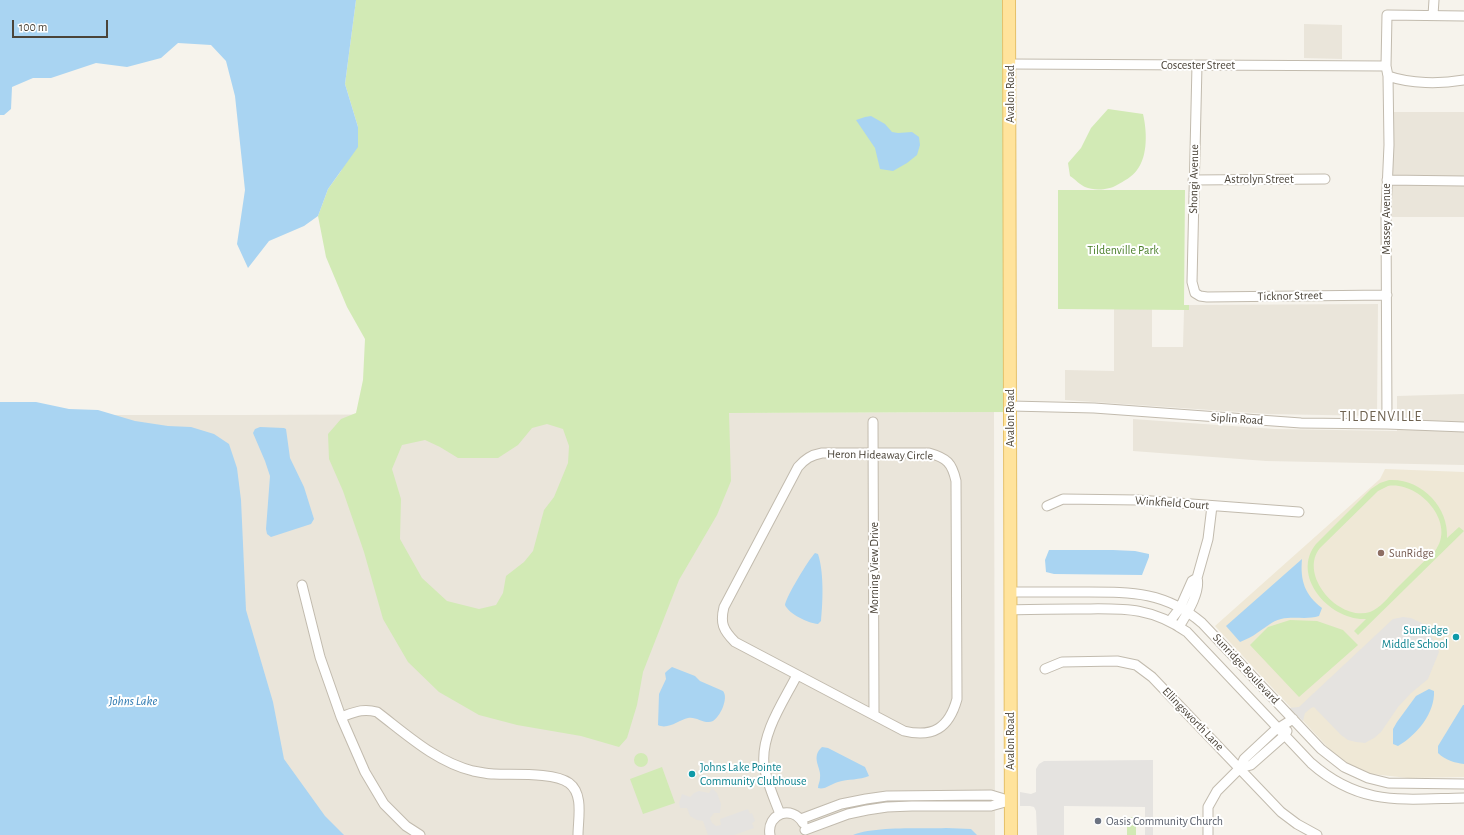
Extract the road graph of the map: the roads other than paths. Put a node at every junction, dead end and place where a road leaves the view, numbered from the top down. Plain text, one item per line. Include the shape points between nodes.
1 (1009, 0) edge
2 (1434, 0) edge
3 (1433, 15) junction
4 (1464, 16) edge
5 (1010, 64) junction
6 (1197, 64) junction
7 (1386, 66) junction
8 (1388, 76) junction
9 (1464, 80) edge
10 (1325, 179) dead end
11 (1193, 180) junction
12 (1387, 180) junction
13 (1464, 181) edge
14 (1195, 293) joint
15 (1387, 295) junction
16 (1010, 406) junction
17 (873, 422) dead end
18 (1387, 424) junction
19 (1464, 427) edge
20 (873, 453) junction
21 (1046, 506) dead end
22 (1212, 506) junction
23 (1299, 512) dead end
24 (302, 585) dead end
25 (1011, 592) junction
26 (1011, 610) junction
27 (1183, 610) junction
28 (1170, 621) junction
29 (1179, 627) junction
30 (1045, 669) dead end
31 (797, 675) junction
32 (874, 715) junction
33 (341, 716) junction
34 (1293, 719) junction
35 (1278, 728) junction
36 (1285, 735) junction
37 (1262, 748) junction
38 (1240, 768) junction
39 (1464, 784) edge
40 (912, 795) junction
41 (1464, 798) edge
42 (1011, 801) junction
43 (912, 806) junction
44 (780, 814) junction
45 (801, 819) junction
46 (804, 832) edge
47 (420, 835) edge
48 (578, 835) edge
49 (770, 835) edge
50 (1011, 835) edge
51 (1208, 835) edge
52 (1317, 835) edge

1 - 5 main road, Avalon Road
2 - 3 street
3 - 4 street
3 - 7 street, Massey Avenue via 1387,14
5 - 6 street, Coscester Street
5 - 16 main road, Avalon Road
6 - 7 street, Coscester Street
6 - 11 street, Shongi Avenue
7 - 8 street, Massey Avenue
8 - 9 street via 1418,81
8 - 12 street, Massey Avenue
10 - 11 street, Astrolyn Street
11 - 14 street, Shongi Avenue via 1192,282
12 - 13 street
12 - 15 street, Massey Avenue
14 - 15 street, Ticknor Street via 1207,297
15 - 18 street, Massey Avenue
16 - 18 street, Siplin Road via 1094,408 1301,423
16 - 25 main road, Avalon Road
17 - 20 street, Morning View Drive
18 - 19 street, Siplin Road
20 - 31 street, Heron Hideaway Circle via 822,453 804,459 724,606 722,625 735,642
20 - 32 street, Morning View Drive
20 - 32 street, Heron Hideaway Circle via 929,453 949,462 953,470 956,481 957,691 954,710 948,720 940,728 929,732 916,734 904,731
21 - 22 street, Winkfield Court via 1063,499 1138,500
22 - 23 street, Winkfield Court
22 - 27 street via 1208,539 1195,595
24 - 33 street via 320,657
25 - 26 main road, Avalon Road
25 - 27 street, Sunridge Boulevard via 1126,592 1151,596
26 - 28 street, Sunridge Boulevard via 1128,609
26 - 42 main road, Avalon Road
27 - 28 street
27 - 29 street
27 - 34 street, Sunridge Boulevard via 1209,630
28 - 29 street, Sunridge Boulevard
29 - 35 street, Sunridge Boulevard via 1201,646
30 - 38 street, Ellingsworth Lane via 1062,662 1117,661 1136,665 1152,677
31 - 32 street, Heron Hideaway Circle
31 - 44 street via 772,723 764,750 766,776
33 - 47 street via 365,772 384,804 406,826
33 - 48 street via 368,709 377,712 431,753 472,770 492,774 551,776 563,779 577,793
34 - 35 street
34 - 36 street
34 - 39 street, Sunridge Boulevard via 1334,761 1368,778 1397,784
35 - 36 street, Sunridge Boulevard
35 - 37 street
36 - 37 street
36 - 41 street, Sunridge Boulevard via 1324,774 1360,793 1390,798
37 - 38 street via 1251,765
38 - 51 street via 1217,791 1208,807
38 - 52 street, Ellingsworth Lane via 1281,812
40 - 42 street via 991,796
40 - 43 street
40 - 45 street via 866,798
42 - 43 street via 991,806
42 - 50 main road, Avalon Road
43 - 46 street via 887,807 848,814
44 - 45 street via 788,812
44 - 49 street via 770,824
45 - 46 street

